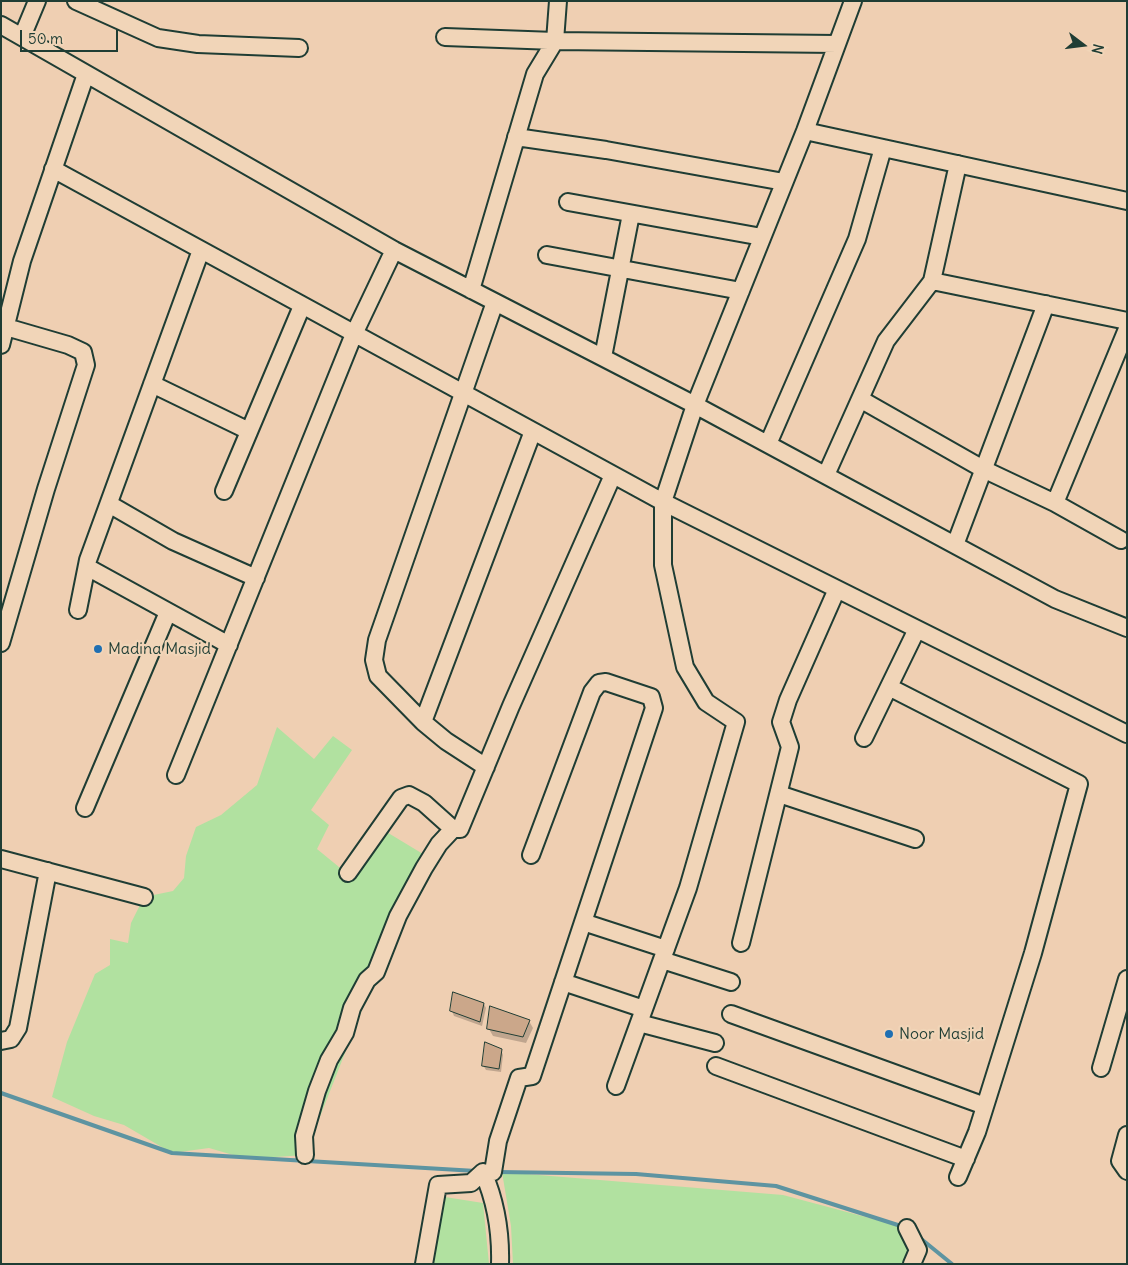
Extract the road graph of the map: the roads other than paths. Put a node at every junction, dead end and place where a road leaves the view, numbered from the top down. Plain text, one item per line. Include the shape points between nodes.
1 (37, 1) edge
2 (76, 1) edge
3 (558, 1) edge
4 (853, 1) edge
5 (1, 25) edge
6 (22, 37) junction
7 (446, 37) dead end
8 (555, 41) junction
9 (837, 44) junction
10 (299, 48) dead end
11 (86, 74) junction
12 (805, 130) junction
13 (516, 137) junction
14 (883, 148) junction
15 (958, 164) junction
16 (53, 169) junction
17 (784, 182) junction
18 (1127, 201) edge
19 (568, 202) dead end
20 (631, 214) junction
21 (762, 237) junction
22 (201, 250) junction
23 (394, 250) junction
24 (547, 255) dead end
25 (620, 270) junction
26 (932, 281) junction
27 (471, 290) junction
28 (741, 291) junction
29 (495, 302) junction
30 (1046, 304) junction
31 (302, 306) junction
32 (1127, 321) edge
33 (6, 327) junction
34 (1127, 329) edge
35 (354, 334) junction
36 (1, 345) edge
37 (603, 357) junction
38 (152, 384) junction
39 (463, 394) junction
40 (860, 399) junction
41 (695, 405) junction
42 (249, 431) junction
43 (533, 431) junction
44 (768, 444) junction
45 (984, 469) junction
46 (613, 474) junction
47 (826, 476) junction
48 (224, 491) dead end
49 (663, 502) junction
50 (1055, 503) junction
51 (109, 504) junction
52 (1121, 540) dead end
53 (955, 545) junction
54 (87, 567) junction
55 (256, 578) junction
56 (837, 589) junction
57 (78, 610) dead end
58 (168, 612) junction
59 (1127, 628) edge
60 (917, 629) junction
61 (1, 643) edge
62 (229, 645) junction
63 (889, 687) junction
64 (424, 722) junction
65 (1127, 734) edge
66 (864, 738) dead end
67 (486, 766) junction
68 (176, 776) dead end
69 (779, 794) junction
70 (85, 808) dead end
71 (453, 829) junction
72 (916, 839) dead end
73 (531, 855) dead end
74 (1, 859) edge
75 (48, 871) junction
76 (348, 873) dead end
77 (144, 897) dead end
78 (583, 922) junction
79 (741, 943) dead end
80 (664, 954) junction
81 (1127, 979) edge
82 (563, 982) junction
83 (731, 982) dead end
84 (731, 1014) dead end
85 (642, 1016) junction
86 (1, 1042) edge
87 (715, 1043) dead end
88 (716, 1066) dead end
89 (1101, 1068) dead end
90 (616, 1086) dead end
91 (985, 1106) junction
92 (1127, 1135) edge
93 (305, 1155) dead end
94 (966, 1158) junction
95 (1127, 1171) edge
96 (493, 1172) dead end
97 (958, 1176) dead end
98 (906, 1228) dead end
99 (424, 1264) edge
100 (500, 1264) edge
101 (912, 1264) edge

1 - 6 street
2 - 10 street via 158,38 198,44
3 - 8 street
4 - 9 street
5 - 6 street
6 - 11 street
7 - 8 street
8 - 9 street
8 - 13 street via 535,74
9 - 12 street
11 - 16 street
11 - 23 street
12 - 14 street
12 - 17 street
13 - 17 street
13 - 27 street
14 - 15 street
14 - 44 street via 857,239
15 - 18 street
15 - 26 street
16 - 22 street
16 - 33 street via 22,261
17 - 21 street
19 - 20 street
20 - 21 street
20 - 25 street
21 - 28 street
22 - 31 street
22 - 38 street
23 - 27 street
23 - 35 street
24 - 25 street
25 - 28 street
25 - 37 street
26 - 30 street
26 - 40 street via 886,342
27 - 29 street
28 - 41 street
29 - 37 street
29 - 39 street
30 - 32 street
30 - 45 street
31 - 35 street
31 - 42 street
33 - 36 street
33 - 61 street via 68,344 83,352 86,366
34 - 50 street
35 - 39 street
35 - 55 street
37 - 41 street
38 - 42 street
38 - 51 street
39 - 43 street
39 - 64 street via 377,640 374,660 378,676
40 - 45 street
40 - 47 street
41 - 44 street
41 - 49 street
42 - 48 street
43 - 46 street
43 - 64 street
44 - 47 street
45 - 50 street
45 - 53 street
46 - 49 street
46 - 67 street
47 - 53 street
49 - 56 street
49 - 80 street via 663,565 685,667 706,702 736,722 688,888
50 - 52 street
51 - 54 street
51 - 55 street via 173,541
53 - 59 street via 1054,599
54 - 57 street
54 - 58 street
55 - 62 street
56 - 60 street
56 - 69 street via 781,722 790,747
58 - 62 street
58 - 70 street
60 - 63 street
60 - 65 street
62 - 68 street
63 - 66 street
63 - 91 street via 1079,784 1033,953
64 - 67 street via 446,741
67 - 71 street via 460,829
69 - 72 street
69 - 79 street
71 - 76 street via 409,795 401,798
71 - 93 street via 439,844 398,916 376,972 367,980 352,1008 345,1032 328,1060 304,1136
73 - 78 street via 592,692 599,683 606,682 650,696 654,708
74 - 75 street
75 - 77 street
75 - 86 street via 18,1028 11,1039
78 - 80 street
78 - 82 street
80 - 83 street
80 - 85 street
81 - 89 street
82 - 85 street
82 - 96 street via 532,1076 519,1078 515,1087 498,1141
84 - 91 street
85 - 87 street
85 - 90 street
88 - 94 street
91 - 94 street
92 - 95 street via 1120,1161
94 - 97 street
98 - 101 street via 918,1250
99 - 100 street via 438,1185 471,1183 483,1172 496,1208 501,1241

